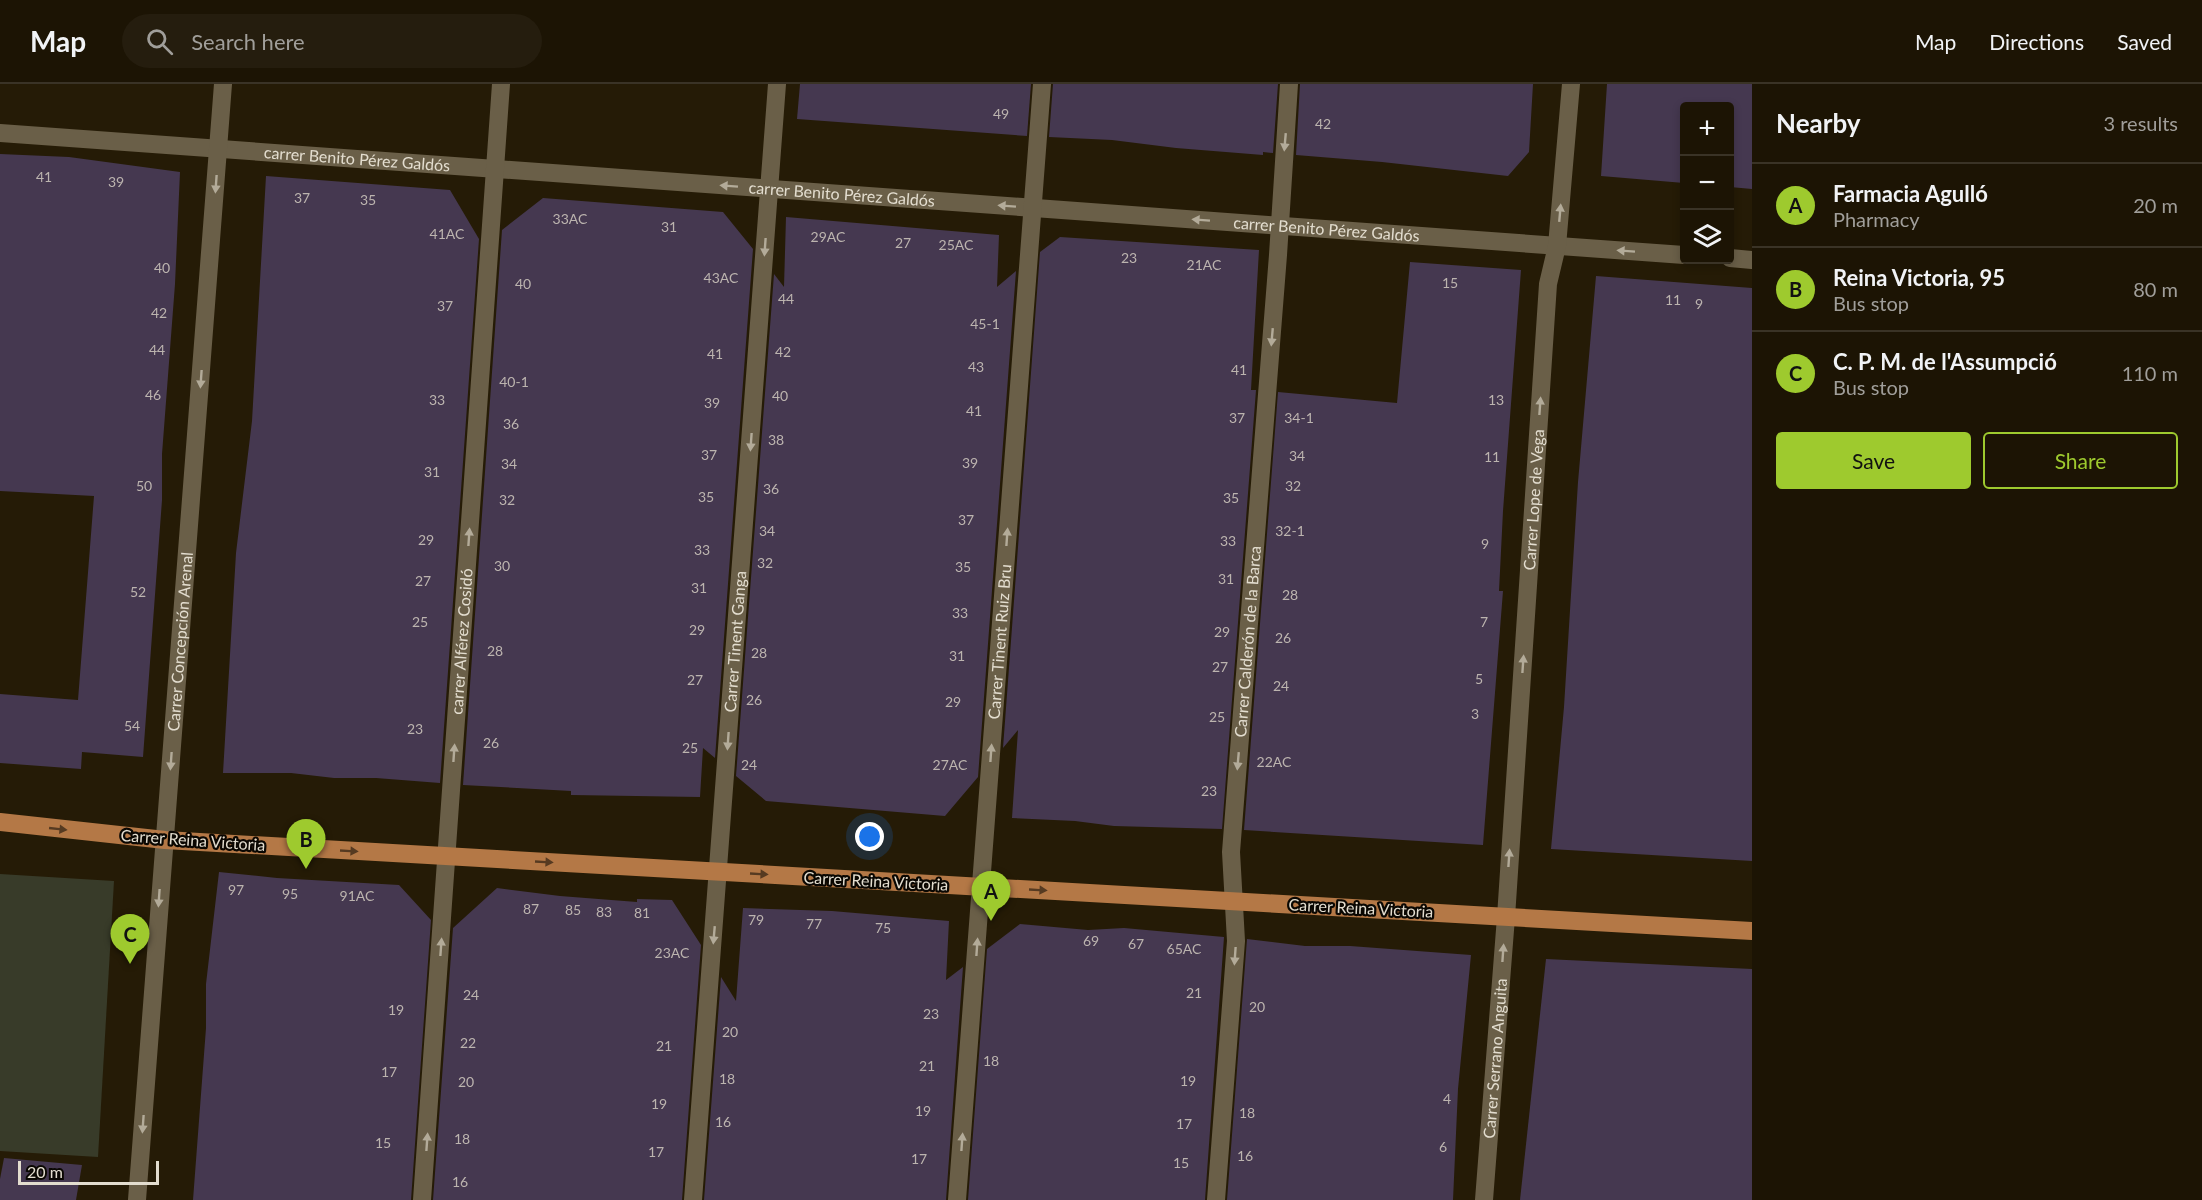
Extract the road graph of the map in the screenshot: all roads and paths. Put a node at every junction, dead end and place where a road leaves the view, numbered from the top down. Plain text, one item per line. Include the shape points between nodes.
1 (223, 84) edge
2 (501, 84) edge
3 (777, 84) edge
4 (1042, 84) edge
5 (1289, 84) edge
6 (1571, 84) edge
7 (0, 133) edge
8 (218, 148) junction
9 (496, 168) junction
10 (770, 189) junction
11 (1033, 208) junction
12 (1280, 226) junction
13 (1557, 246) junction
14 (1680, 255) edge
15 (1734, 258) edge
16 (1752, 260) edge
17 (0, 822) edge
18 (165, 840) junction
19 (447, 856) junction
20 (719, 872) junction
21 (981, 887) junction
22 (1233, 901) junction
23 (1506, 916) junction
24 (1752, 931) edge
25 (137, 1200) edge
26 (422, 1200) edge
27 (693, 1200) edge
28 (957, 1200) edge
29 (1216, 1200) edge
30 (1484, 1200) edge

1 - 8 street, Carrer Concepción Arenal
2 - 9 street, carrer Alférez Cosidó
3 - 10 street, Carrer Tinent Ganga
4 - 11 street, Carrer Tinent Ruiz Bru
5 -> 12 street, Carrer Calderón de la Barca
13 -> 6 street, Carrer Lope de Vega
7 - 8 street, carrer Benito Pérez Galdós
8 - 9 street, carrer Benito Pérez Galdós
8 -> 18 street, Carrer Concepción Arenal
10 -> 9 street, carrer Benito Pérez Galdós
19 -> 9 street, carrer Alférez Cosidó
11 -> 10 street, carrer Benito Pérez Galdós
10 -> 20 street, Carrer Tinent Ganga
12 -> 11 street, carrer Benito Pérez Galdós
21 -> 11 street, Carrer Tinent Ruiz Bru
12 - 13 street, carrer Benito Pérez Galdós
12 -> 22 street, Carrer Calderón de la Barca via 1231,852
14 -> 13 street, carrer Benito Pérez Galdós
23 -> 13 street, Carrer Lope de Vega via 1548,284
15 - 16 street
17 -> 18 main road, Carrer Reina Victoria
18 -> 19 main road, Carrer Reina Victoria
18 -> 25 street, Carrer Concepción Arenal
19 -> 20 main road, Carrer Reina Victoria
26 -> 19 street, carrer Alférez Cosidó
20 -> 21 main road, Carrer Reina Victoria
20 -> 27 street, Carrer Tinent Ganga
21 -> 22 main road, Carrer Reina Victoria
28 -> 21 street, Carrer Tinent Ruiz Bru
22 - 23 main road, Carrer Reina Victoria
22 -> 29 street, Carrer Calderón de la Barca via 1236,941
23 - 24 main road, Carrer Reina Victoria
30 -> 23 street, Carrer Serrano Anguita

